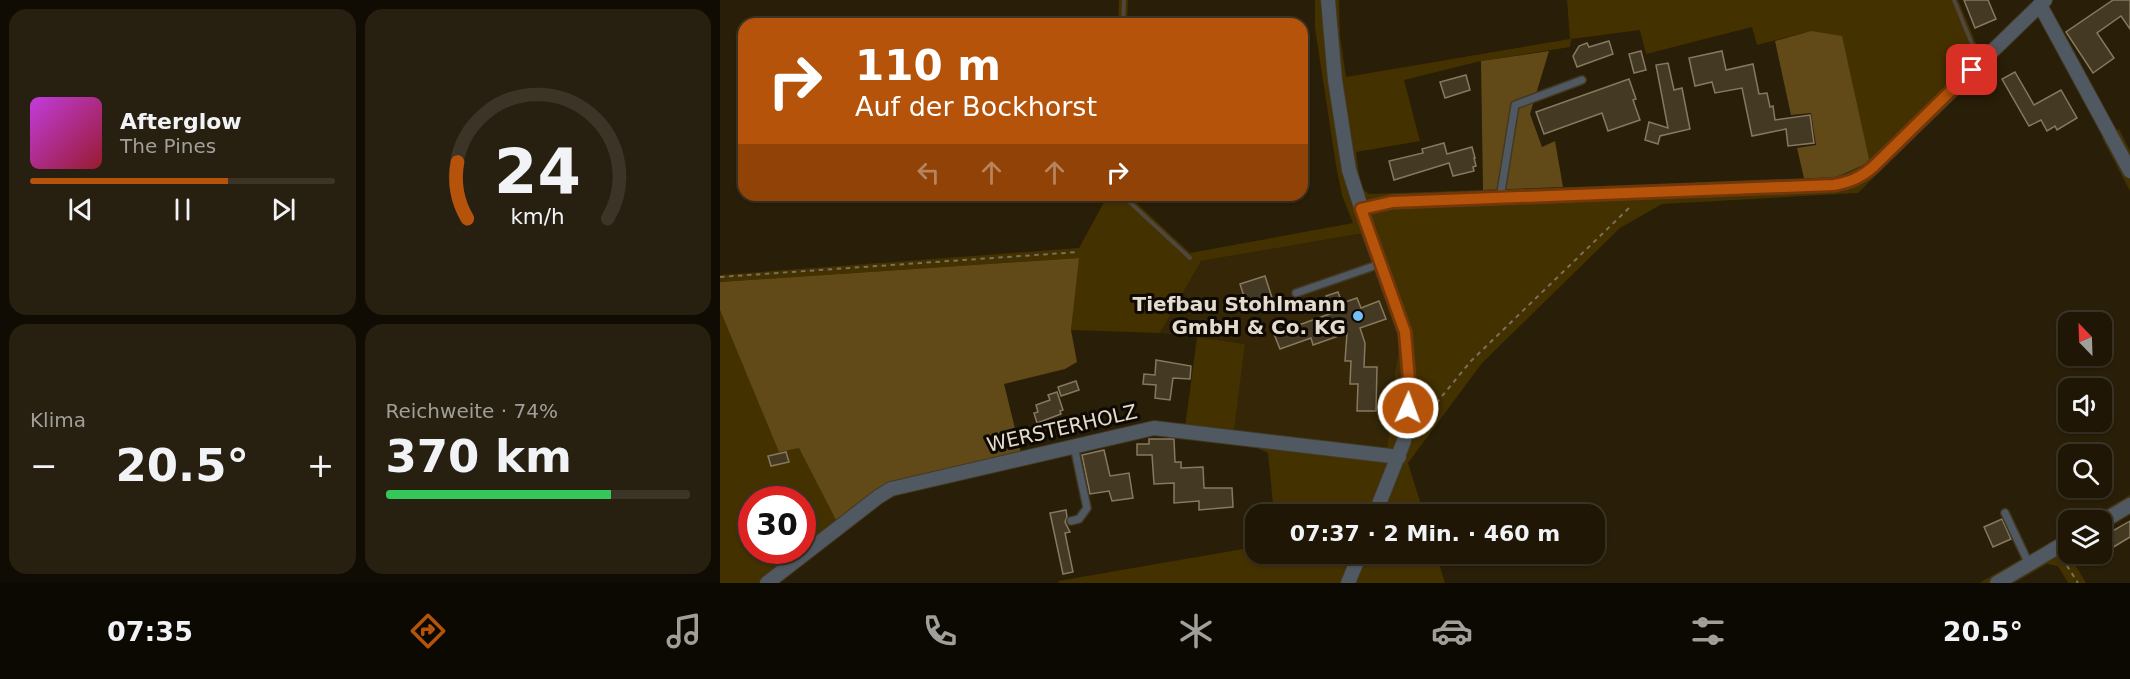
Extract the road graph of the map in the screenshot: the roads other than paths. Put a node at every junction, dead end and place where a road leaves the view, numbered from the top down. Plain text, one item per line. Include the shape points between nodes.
1 (1328, 0) edge
2 (2042, 2) edge
3 (1582, 80) dead end
4 (2130, 171) edge
5 (1500, 198) junction
6 (1361, 209) junction
7 (1380, 264) junction
8 (1296, 293) dead end
9 (1074, 446) junction
10 (1399, 457) junction
11 (1380, 504) edge
12 (2130, 505) edge
13 (2005, 513) dead end
14 (2112, 516) edge
15 (1071, 521) dead end
16 (2058, 546) edge
17 (1356, 564) edge
18 (2030, 564) junction
19 (767, 583) edge
20 (1348, 583) edge
21 (1998, 583) edge

1 - 6 street via 1347,160
2 - 4 street
2 - 5 street via 1860,178 1834,185
3 - 5 lane via 1515,105
5 - 6 street via 1392,202
6 - 7 street
7 - 8 lane
7 - 10 street via 1405,332 1410,392
9 - 10 street, WERSTERHOLZ via 1154,428
9 - 15 lane via 1087,508
9 - 19 street, WERSTERHOLZ via 891,489
10 - 11 street
12 - 14 street
13 - 18 lane
16 - 18 street
17 - 20 street
18 - 21 street

